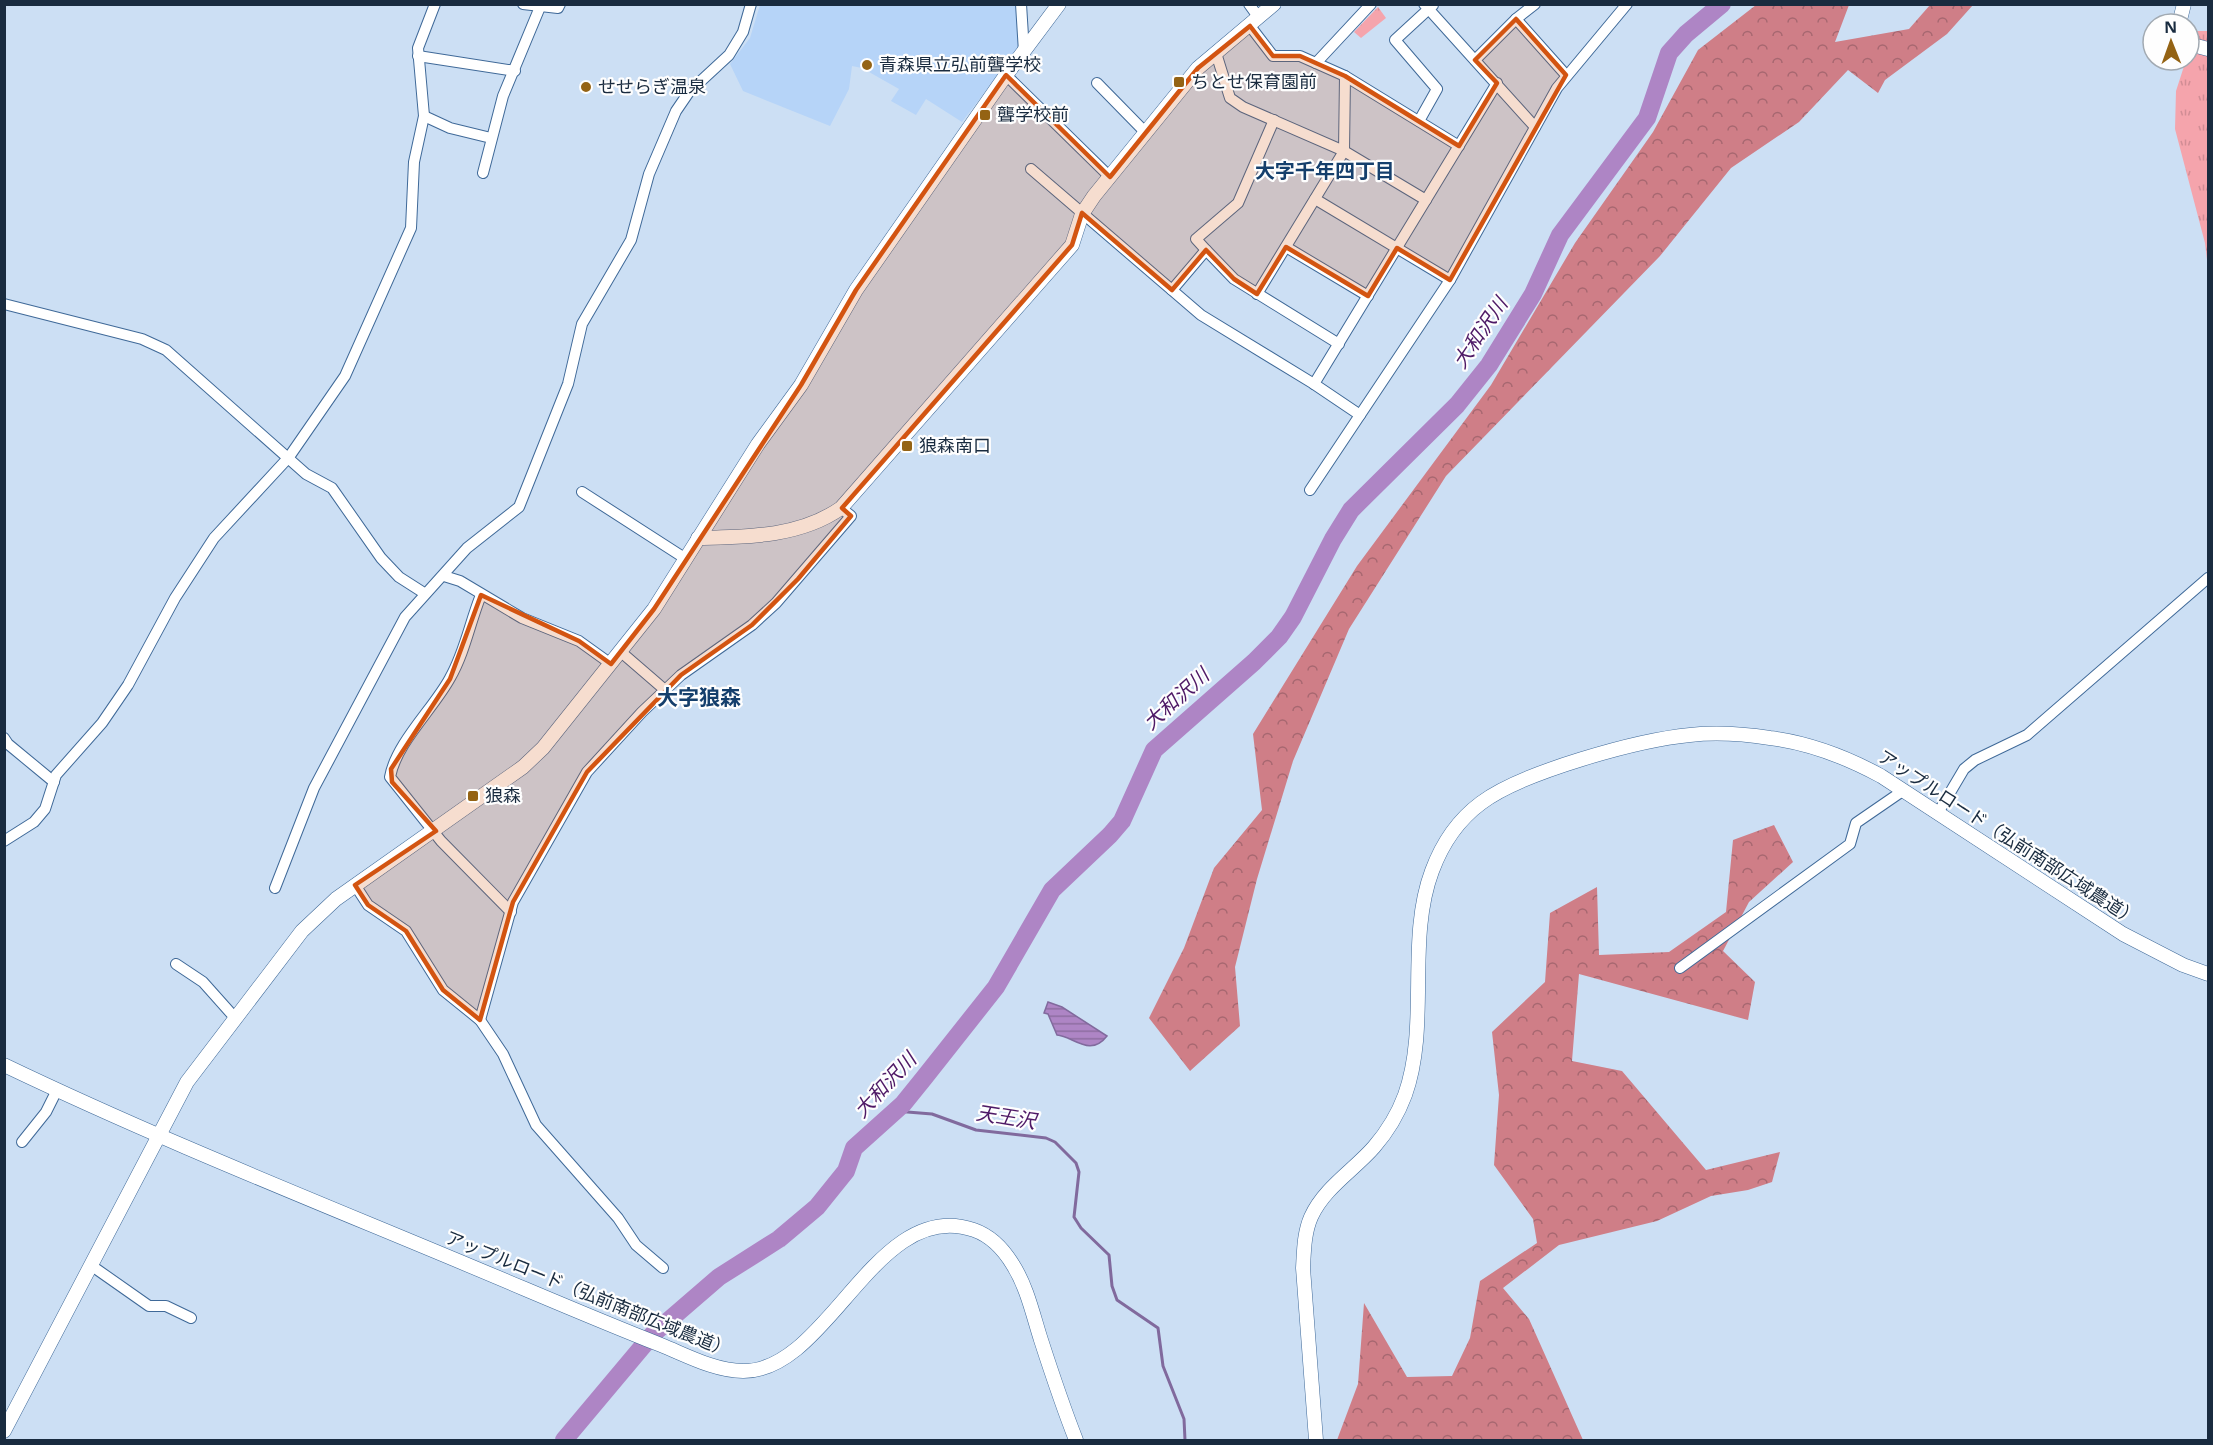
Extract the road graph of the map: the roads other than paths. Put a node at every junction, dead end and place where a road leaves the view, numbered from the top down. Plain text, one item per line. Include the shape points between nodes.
1 (435, 4) edge
2 (523, 4) edge
3 (560, 4) edge
4 (751, 4) edge
5 (1022, 4) edge
6 (1059, 4) edge
7 (1249, 4) edge
8 (1274, 4) edge
9 (1371, 4) edge
10 (1535, 4) edge
11 (1627, 4) edge
12 (1429, 6) edge
13 (540, 7) junction
14 (1516, 19) junction
15 (1255, 22) junction
16 (1024, 52) junction
17 (1216, 52) junction
18 (418, 56) junction
19 (1475, 60) junction
20 (1316, 63) junction
21 (515, 71) junction
22 (1006, 75) junction
23 (1566, 75) junction
24 (1345, 76) junction
25 (1097, 82) dead end
26 (1497, 83) junction
27 (424, 116) junction
28 (1274, 120) junction
29 (1419, 121) junction
30 (1534, 127) junction
31 (1146, 133) junction
32 (491, 138) junction
33 (1459, 146) junction
34 (1344, 151) junction
35 (1031, 169) dead end
36 (483, 173) dead end
37 (1110, 177) junction
38 (1315, 199) junction
39 (1426, 200) junction
40 (1082, 214) junction
41 (1286, 247) junction
42 (1397, 248) junction
43 (1206, 250) junction
44 (1450, 280) junction
45 (1172, 290) junction
46 (1257, 294) junction
47 (1368, 296) junction
48 (4, 304) edge
49 (1339, 344) junction
50 (1314, 384) junction
51 (1360, 415) junction
52 (289, 457) junction
53 (1310, 490) dead end
54 (582, 492) dead end
55 (841, 508) junction
56 (698, 538) junction
57 (686, 558) junction
58 (444, 576) junction
59 (2208, 578) edge
60 (424, 593) junction
61 (482, 596) junction
62 (621, 652) junction
63 (611, 664) junction
64 (665, 690) junction
65 (4, 738) edge
66 (54, 782) junction
67 (1904, 790) junction
68 (1938, 813) junction
69 (435, 831) junction
70 (4, 841) edge
71 (355, 885) junction
72 (275, 888) dead end
73 (511, 912) junction
74 (176, 964) dead end
75 (1680, 968) dead end
76 (2208, 974) edge
77 (236, 1019) junction
78 (480, 1020) junction
79 (4, 1065) edge
80 (57, 1090) junction
81 (157, 1137) junction
82 (22, 1142) dead end
83 (92, 1266) junction
84 (663, 1268) dead end
85 (191, 1318) dead end
86 (4, 1431) edge
87 (1076, 1440) edge
88 (1316, 1440) edge

1 - 18 street
2 - 13 street
3 - 13 street via 558,8
4 - 58 street via 743,32 729,55 689,92 676,111 649,174 631,240 582,324 567,384 519,507 467,548
5 - 16 street
6 - 16 street
7 - 15 street
8 - 15 street
9 - 20 street
10 - 14 street
11 - 23 street
12 - 19 street
12 - 29 street via 1395,40 1437,89
13 - 21 street
14 - 19 street
14 - 23 street
15 - 17 street
15 - 20 street via 1273,56 1299,56
16 - 22 street
17 - 28 street via 1230,98
17 - 31 street
18 - 21 street
18 - 27 street
19 - 26 street
20 - 24 street
21 - 32 street
22 - 37 street
22 - 56 street via 856,290 801,386 758,444
23 - 30 street
24 - 29 street
24 - 34 street
25 - 31 street
26 - 30 street
26 - 33 street
27 - 32 street via 450,128
27 - 52 street via 414,162 411,228 345,376
28 - 34 street
28 - 43 street via 1238,203 1196,239
29 - 33 street
30 - 44 street
31 - 37 street
32 - 36 street
33 - 39 street
34 - 38 street
34 - 39 street
35 - 40 street
37 - 40 street
38 - 41 street
38 - 42 street
39 - 42 street
40 - 45 street
40 - 55 street via 1072,245
41 - 46 street
41 - 47 street
42 - 44 street
42 - 47 street
43 - 45 street
43 - 46 street via 1233,279
44 - 51 street
45 - 50 street via 1201,315
46 - 49 street
47 - 49 street
48 - 52 street via 142,339 166,350
49 - 50 street
50 - 51 street
51 - 53 street
52 - 60 street via 306,474 332,488 381,558 399,577
52 - 66 street via 214,538 175,598 128,685 102,723 62,766
54 - 57 street
55 - 56 street via 776,534
55 - 64 street via 851,516 776,603
56 - 57 street
57 - 62 street
58 - 60 street
58 - 61 street via 460,581
59 - 68 street via 2027,735 1964,769
60 - 72 street via 405,617 332,752
61 - 63 street via 522,618 579,641
61 - 69 street via 450,679 392,768 392,782
62 - 63 street
62 - 64 street
63 - 69 street via 543,748
64 - 73 street via 578,786
65 - 66 street
66 - 70 street via 45,809 34,822
67 - 68 street, アップルロード（弘前南部広域農道）
67 - 75 street via 1856,823 1850,844
67 - 88 street, アップルロード（弘前南部広域農道） via 1856,763 1796,743 1747,735 1691,735 1632,746 1526,779 1498,791 1465,817 1438,857 1426,894 1413,1056 1406,1094 1373,1148 1325,1195 1311,1216 1305,1239 1303,1268
68 - 76 street, アップルロード（弘前南部広域農道） via 2123,934
69 - 71 street
69 - 73 street
71 - 77 street via 310,922
71 - 78 street via 368,905 406,932 443,990
73 - 78 street
74 - 77 street via 203,982
77 - 81 street via 187,1082
78 - 84 street via 503,1054 536,1125 618,1218 636,1245
79 - 80 street, アップルロード（弘前南部広域農道）
80 - 81 street, アップルロード（弘前南部広域農道）
80 - 82 street via 46,1112
81 - 83 street
81 - 87 street, アップルロード（弘前南部広域農道） via 725,1370 767,1368 799,1346 908,1237 936,1226 965,1227 993,1240 1014,1267
83 - 85 street via 149,1306 166,1306
83 - 86 street

